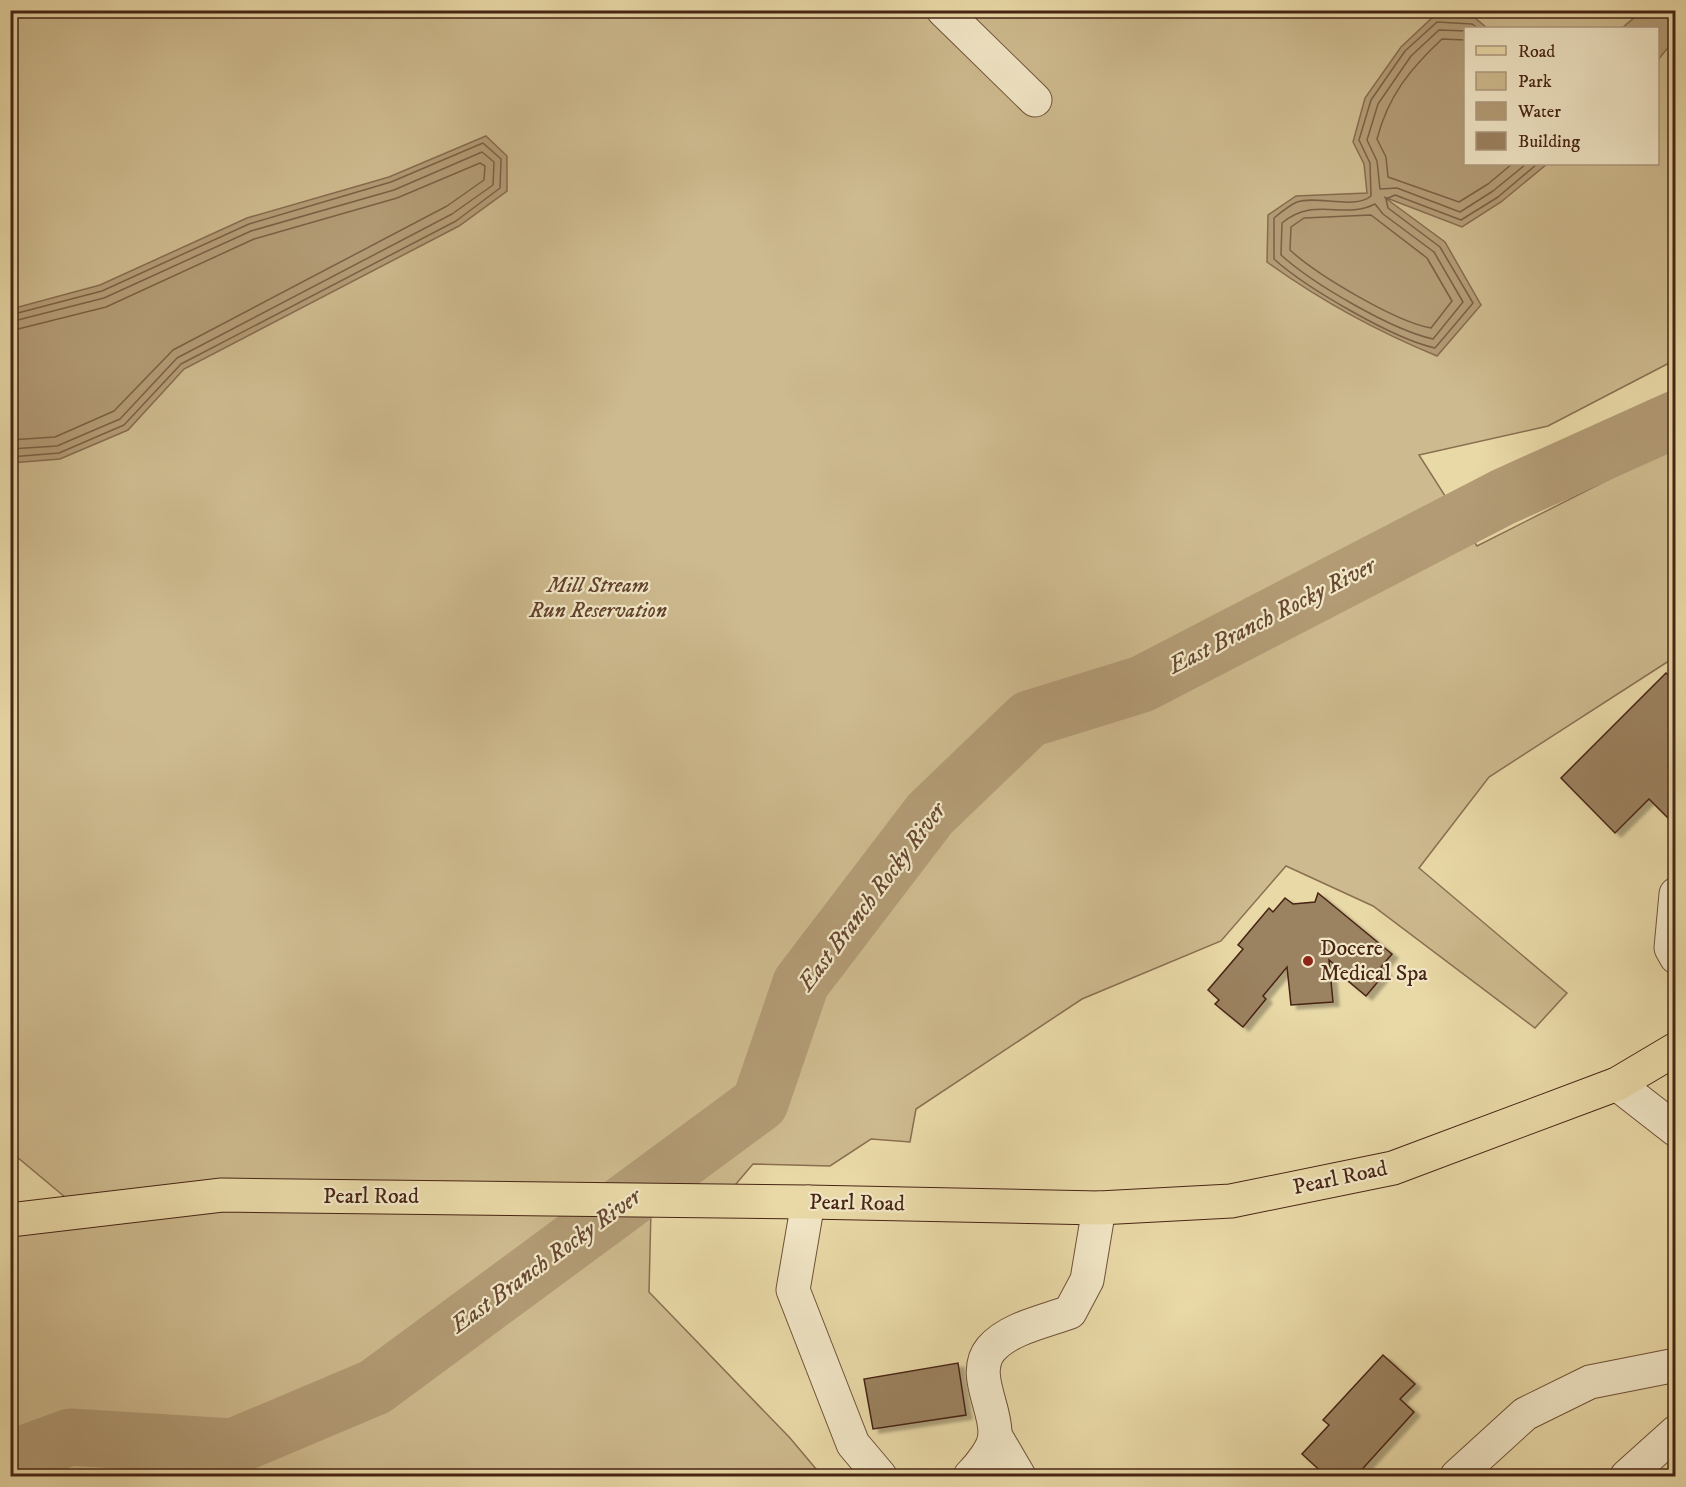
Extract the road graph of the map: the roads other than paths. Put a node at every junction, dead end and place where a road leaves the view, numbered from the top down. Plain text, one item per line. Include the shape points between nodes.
1 (943, 10) edge
2 (1035, 100) dead end
3 (1676, 894) edge
4 (1676, 957) edge
5 (1676, 1049) edge
6 (1617, 1084) junction
7 (1676, 1130) edge
8 (808, 1202) junction
9 (1098, 1208) junction
10 (10, 1220) edge
11 (1676, 1365) edge
12 (1676, 1432) edge
13 (996, 1435) junction
14 (880, 1476) edge
15 (970, 1476) edge
16 (1019, 1476) edge
17 (1457, 1476) edge
18 (1627, 1476) edge

1 - 2 street
3 - 4 street via 1671,948
5 - 6 main road, Pearl Road
6 - 7 street
6 - 9 main road, Pearl Road via 1394,1168 1231,1201
8 - 9 main road, Pearl Road
8 - 10 main road, Pearl Road via 222,1195
8 - 14 street via 793,1290 853,1444
9 - 13 street via 1087,1280 1070,1312 1009,1335 990,1350 983,1374
11 - 17 street via 1590,1382 1525,1414
12 - 18 street
13 - 15 street via 981,1465
13 - 16 street

